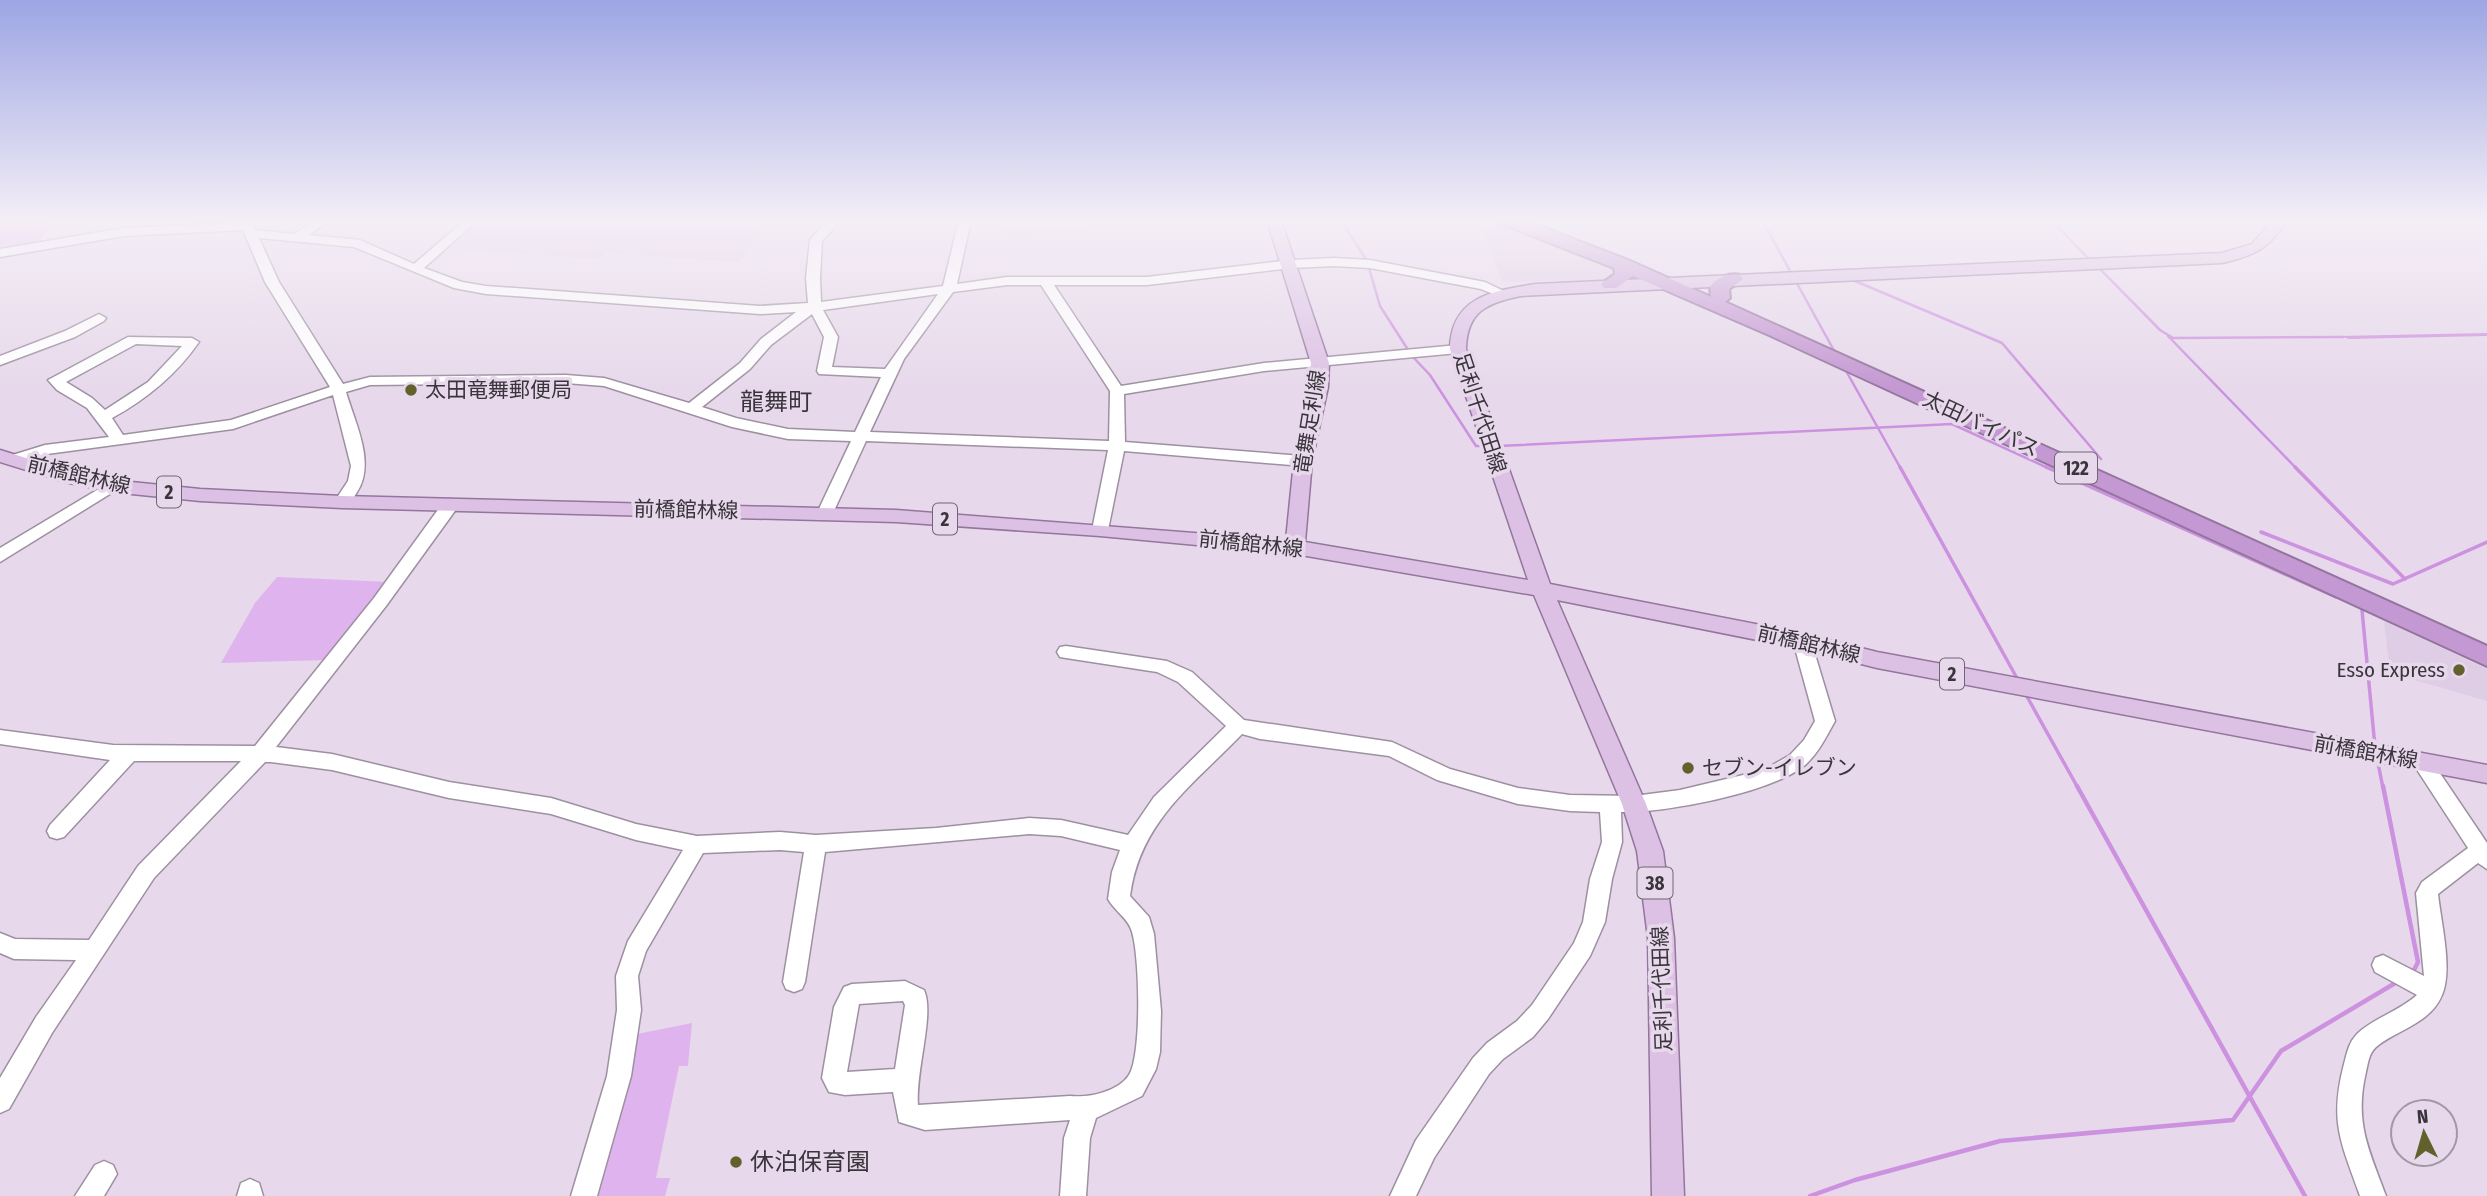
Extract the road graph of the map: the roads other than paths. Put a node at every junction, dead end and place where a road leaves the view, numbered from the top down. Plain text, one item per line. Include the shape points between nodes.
1 (269, 276) edge
2 (434, 276) edge
3 (813, 276) edge
4 (952, 276) edge
5 (1191, 276) edge
6 (1294, 276) edge
7 (1432, 276) edge
8 (1623, 276) edge
9 (1656, 276) edge
10 (1659, 276) edge
11 (1808, 276) edge
12 (1734, 279) junction
13 (1044, 280) junction
14 (1674, 282) junction
15 (1610, 284) junction
16 (949, 288) junction
17 (1503, 294) junction
18 (1721, 298) junction
19 (815, 307) junction
20 (99, 318) dead end
21 (1458, 349) junction
22 (0, 361) edge
23 (1320, 363) junction
24 (891, 373) junction
25 (338, 388) junction
26 (1117, 391) junction
27 (691, 409) junction
28 (105, 416) junction
29 (862, 436) junction
30 (120, 441) junction
31 (1117, 446) junction
32 (6, 458) edge
33 (1303, 461) junction
34 (113, 486) junction
35 (341, 502) junction
36 (452, 504) junction
37 (825, 513) junction
38 (1100, 530) junction
39 (1295, 547) junction
40 (0, 556) edge
41 (1543, 590) junction
42 (1802, 641) junction
43 (2487, 644) edge
44 (1066, 652) dead end
45 (2487, 657) edge
46 (1238, 726) junction
47 (0, 737) edge
48 (129, 753) junction
49 (260, 754) junction
50 (2422, 762) junction
51 (2487, 774) edge
52 (1622, 804) junction
53 (57, 831) dead end
54 (816, 844) junction
55 (1131, 844) junction
56 (697, 845) junction
57 (2484, 856) edge
58 (0, 943) edge
59 (93, 950) junction
60 (2388, 967) dead end
61 (794, 982) dead end
62 (2424, 987) junction
63 (907, 1079) junction
64 (0, 1101) edge
65 (1086, 1110) junction
66 (104, 1174) dead end
67 (88, 1196) edge
68 (584, 1196) edge
69 (1073, 1196) edge
70 (1403, 1196) edge
71 (1668, 1196) edge
72 (2373, 1196) edge

1 - 25 street
2 - 19 street via 486,289 760,310
3 - 19 street
4 - 16 street
5 - 13 street via 1147,281
6 - 23 main road, 竜舞足利線
7 - 17 street
8 - 15 highway
9 - 14 highway, 太田バイパス / 122
10 - 14 highway, 太田バイパス / 122
11 - 12 main road, 足利千代田線
12 - 14 main road, 足利千代田線
12 - 18 highway via 1719,287
13 - 16 street
13 - 26 street
14 - 15 main road, 足利千代田線
14 - 18 highway, 太田バイパス / 122
14 - 45 highway, 太田バイパス / 122
15 - 17 main road, 足利千代田線
16 - 19 street
16 - 24 street
17 - 21 main road, 足利千代田線 via 1478,305 1464,318 1457,330
18 - 43 highway, 太田バイパス / 122
19 - 24 street via 831,337 824,371
19 - 27 street via 790,322
20 - 22 street
21 - 23 street
21 - 41 main road, 足利千代田線 / 38
23 - 26 street via 1264,367
23 - 33 main road, 竜舞足利線
24 - 29 street
25 - 27 street via 388,379 589,380 624,386
25 - 30 street via 233,424
25 - 35 street via 359,466 353,487
26 - 31 street
27 - 29 street via 788,434
28 - 28 street via 55,381 133,340 192,342 169,373
28 - 30 street
29 - 31 street
29 - 37 street
30 - 32 street
31 - 33 street
31 - 38 street
32 - 34 main road, 前橋館林線 / 2
33 - 39 main road, 竜舞足利線
34 - 35 main road, 前橋館林線 / 2
34 - 40 street
35 - 36 main road, 前橋館林線 / 2
36 - 37 main road, 前橋館林線 / 2
36 - 49 street
37 - 38 main road, 前橋館林線 / 2
38 - 39 main road, 前橋館林線 / 2
39 - 41 main road, 前橋館林線 / 2
41 - 42 main road, 前橋館林線 / 2
41 - 52 main road, 足利千代田線 / 38
42 - 50 main road, 前橋館林線 / 2 via 1877,660
42 - 52 street via 1825,721 1797,760 1769,777 1680,798
44 - 46 street via 1160,666 1185,677
46 - 52 street via 1392,749 1444,775 1518,796
46 - 55 street via 1158,807
47 - 48 street
48 - 49 street
48 - 53 street
49 - 56 street via 332,762 449,790 551,806
49 - 59 street via 146,872
50 - 51 main road, 前橋館林線 / 2
50 - 57 street
52 - 70 street via 1594,922 1582,949 1540,1012 1481,1066 1425,1149
52 - 71 main road, 足利千代田線 / 38 via 1650,850 1658,901
54 - 55 street via 1029,826 1061,828
54 - 56 street
54 - 61 street
55 - 65 street via 1119,899 1141,924 1143,933 1150,1043 1139,1083
56 - 68 street via 629,965 629,1010 619,1076
57 - 62 street via 2473,855 2427,893 2436,975
58 - 59 street via 14,949
59 - 64 street
60 - 62 street
62 - 72 street via 2424,1004 2368,1040 2355,1063 2348,1119
63 - 63 street via 916,997 905,991 852,994 834,1078 838,1084
63 - 65 street via 908,1114 925,1118
65 - 69 street via 1077,1138
66 - 67 street

